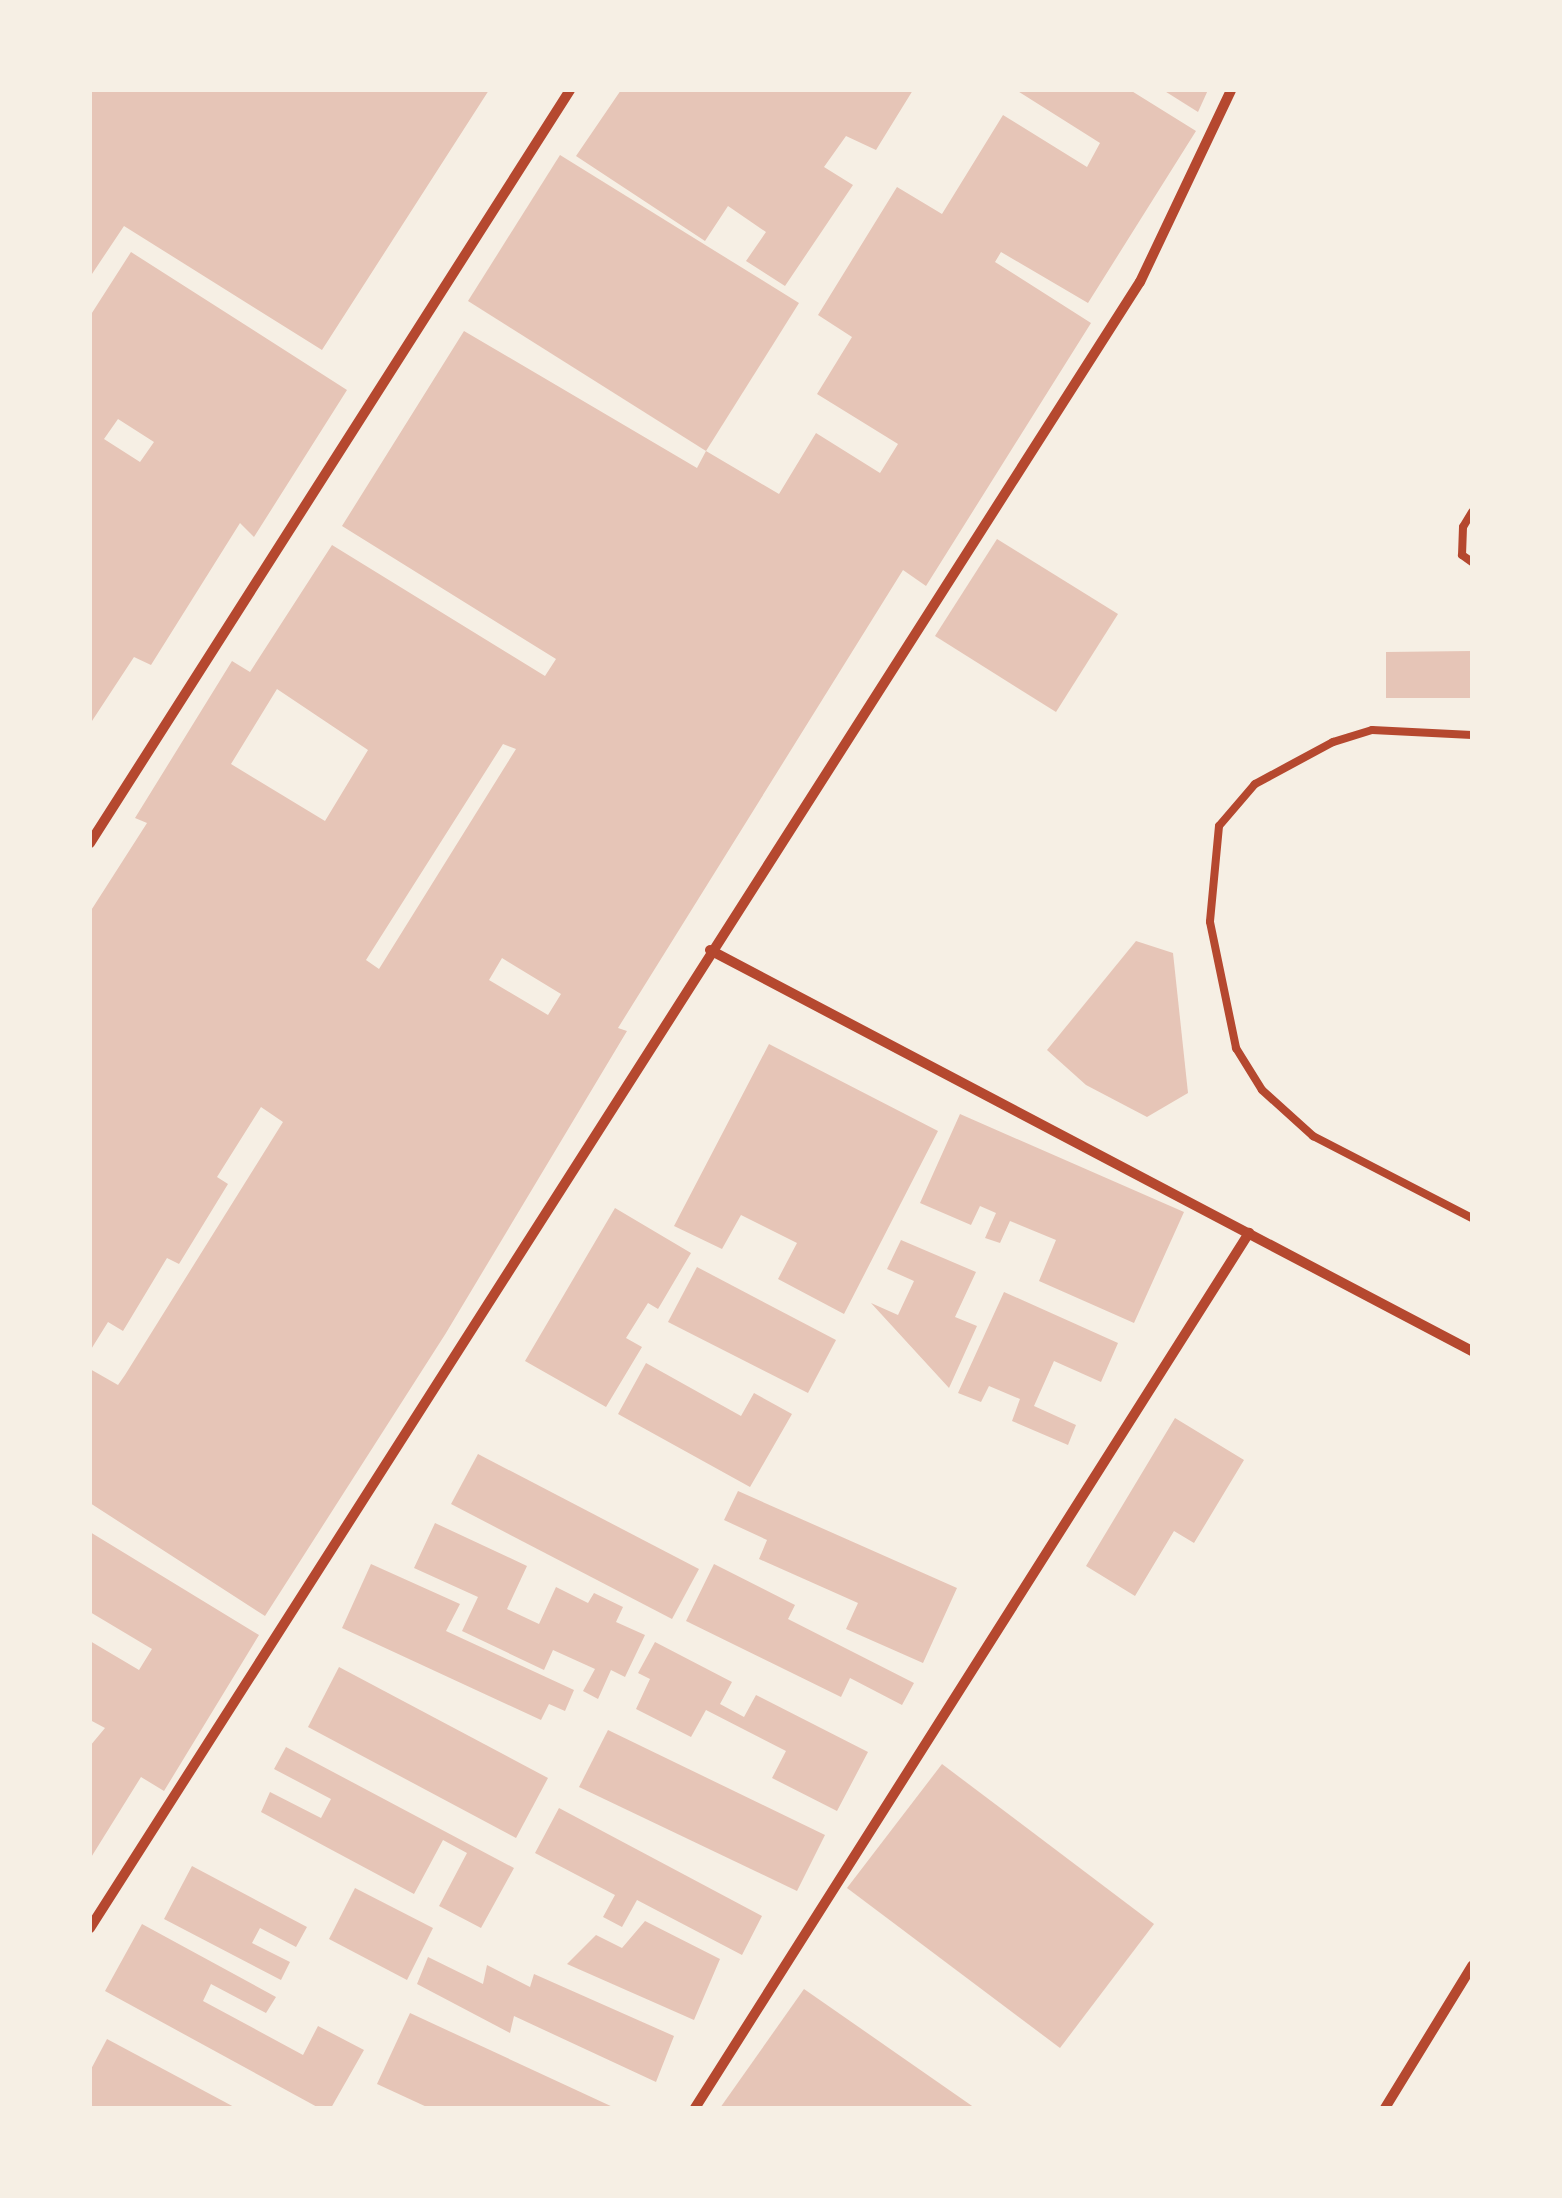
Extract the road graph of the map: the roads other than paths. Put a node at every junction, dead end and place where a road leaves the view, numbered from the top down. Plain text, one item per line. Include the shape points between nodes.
1 (570, 90) edge
2 (1231, 90) edge
3 (1472, 512) edge
4 (1472, 562) edge
5 (1472, 735) edge
6 (90, 843) edge
7 (710, 950) junction
8 (1472, 1218) edge
9 (1250, 1233) junction
10 (1472, 1350) edge
11 (90, 1928) edge
12 (1472, 1966) edge
13 (694, 2108) edge
14 (1385, 2108) edge

1 - 6 street
2 - 7 street via 1140,282
3 - 4 lane via 1463,527 1462,555
5 - 8 lane via 1372,730 1333,742 1255,784 1219,826 1210,922 1236,1048 1262,1090 1312,1136
7 - 9 street
7 - 11 street
9 - 10 street
9 - 13 street
12 - 14 street

